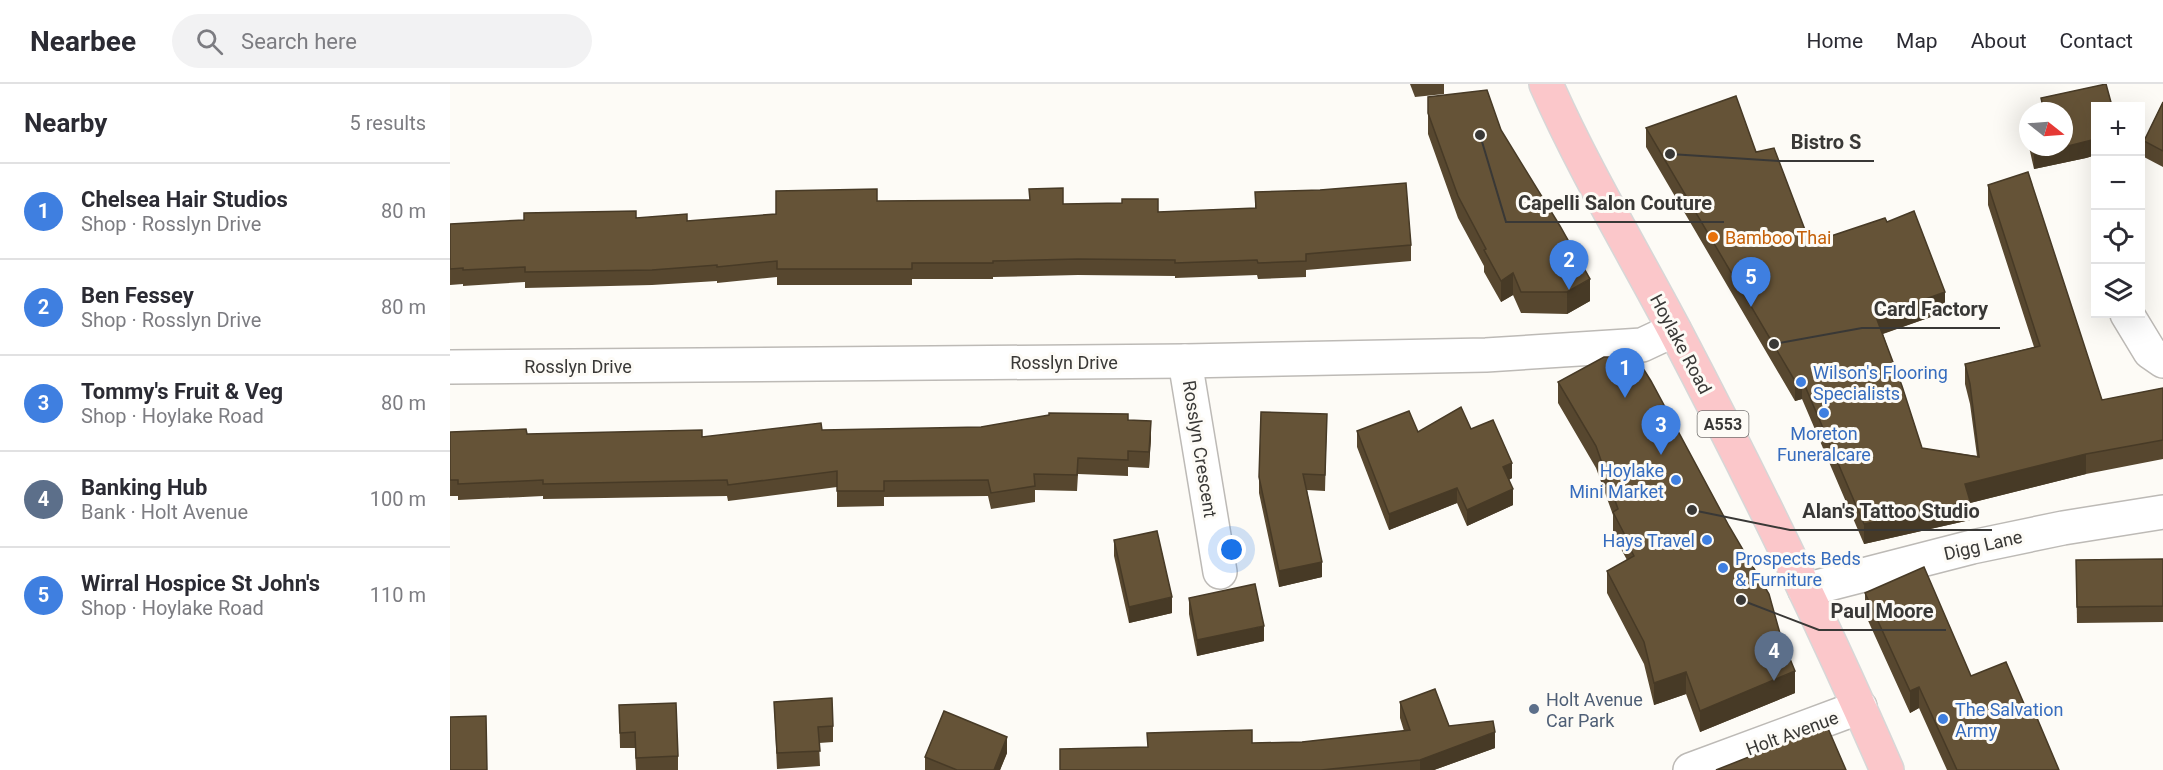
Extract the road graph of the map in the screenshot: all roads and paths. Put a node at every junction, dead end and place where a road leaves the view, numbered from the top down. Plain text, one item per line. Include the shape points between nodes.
1 (1546, 84) edge
2 (2129, 318) edge
3 (1674, 330) junction
4 (2163, 361) edge
5 (1185, 362) junction
6 (450, 367) edge
7 (2163, 512) edge
8 (1220, 572) dead end
9 (1805, 590) junction
10 (1860, 707) junction
11 (1690, 770) edge
12 (1887, 770) edge

1 - 3 main road, Hoylake Road / A553
2 - 4 street via 2150,352
3 - 5 street, Rosslyn Drive via 1631,346 1486,355
3 - 9 main road, Hoylake Road / A553
5 - 6 street, Rosslyn Drive
5 - 8 street, Rosslyn Crescent
7 - 9 street, Digg Lane via 1972,547
9 - 10 main road, Hoylake Road / A553
10 - 11 street, Holt Avenue
10 - 12 main road, Hoylake Road / A553

